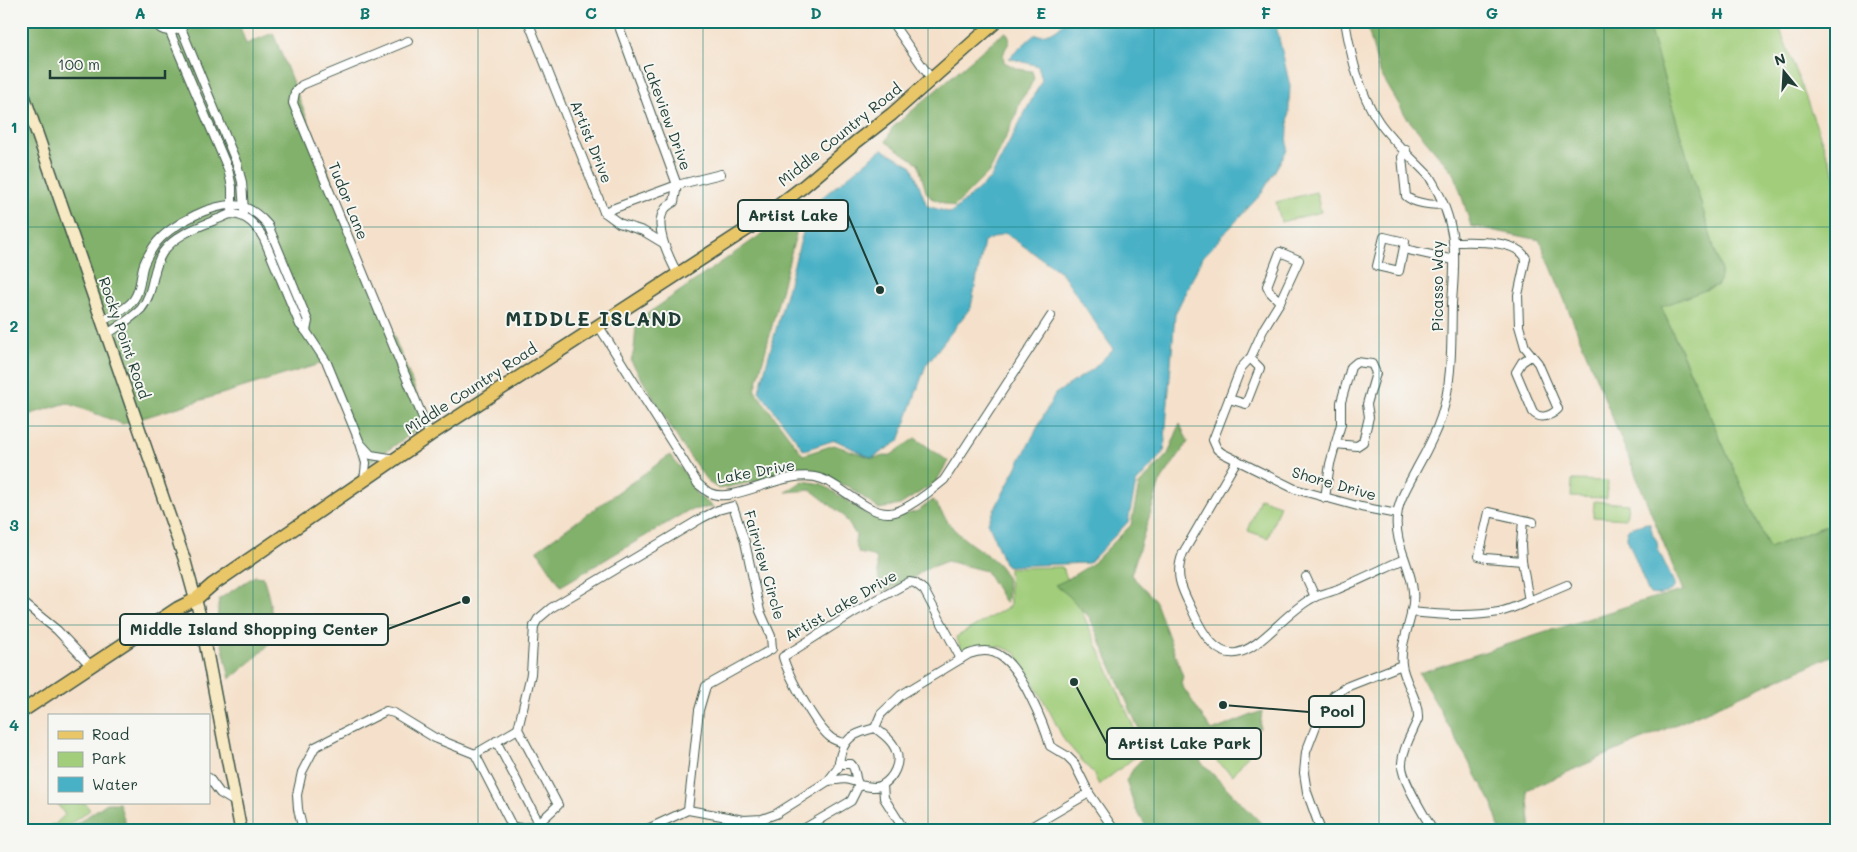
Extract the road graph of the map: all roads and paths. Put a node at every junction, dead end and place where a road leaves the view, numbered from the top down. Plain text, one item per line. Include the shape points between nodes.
1 (154, 21) edge
2 (528, 21) edge
3 (617, 21) edge
4 (891, 21) edge
5 (997, 21) edge
6 (1345, 21) edge
7 (183, 24) edge
8 (170, 32) junction
9 (408, 41) dead end
10 (932, 80) junction
11 (21, 87) edge
12 (1406, 150) junction
13 (721, 174) dead end
14 (677, 185) junction
15 (1443, 204) junction
16 (232, 205) junction
17 (244, 207) junction
18 (604, 212) junction
19 (232, 214) junction
20 (243, 218) junction
21 (1453, 242) junction
22 (662, 243) junction
23 (1404, 249) junction
24 (1454, 260) junction
25 (678, 275) junction
26 (1280, 302) junction
27 (1051, 316) dead end
28 (102, 320) junction
29 (598, 325) junction
30 (306, 331) junction
31 (107, 334) junction
32 (1531, 356) junction
33 (1250, 358) junction
34 (1229, 399) junction
35 (430, 436) junction
36 (360, 443) junction
37 (1335, 444) junction
38 (396, 459) junction
39 (1237, 460) junction
40 (364, 481) junction
41 (1325, 498) junction
42 (1397, 514) junction
43 (1523, 520) junction
44 (1533, 522) dead end
45 (1404, 559) junction
46 (1522, 561) junction
47 (1306, 577) dead end
48 (1568, 585) dead end
49 (1316, 597) junction
50 (196, 599) junction
51 (21, 601) edge
52 (1529, 601) junction
53 (1411, 612) junction
54 (961, 659) junction
55 (1402, 665) junction
56 (91, 666) junction
57 (21, 712) edge
58 (875, 728) junction
59 (518, 729) junction
60 (496, 741) junction
61 (844, 743) junction
62 (475, 754) junction
63 (839, 762) junction
64 (210, 779) edge
65 (828, 781) junction
66 (857, 784) junction
67 (883, 785) junction
68 (1089, 793) junction
69 (235, 802) junction
70 (688, 810) junction
71 (540, 827) edge
72 (241, 831) edge
73 (303, 831) edge
74 (643, 831) edge
75 (800, 831) edge
76 (904, 831) edge
77 (1024, 831) edge
78 (1115, 831) edge
79 (1321, 831) edge
80 (1433, 831) edge

1 - 8 street via 159,28
2 - 18 street, Artist Drive
3 - 14 street, Lakeview Drive
4 - 10 street
5 - 10 main road, Middle Country Road
6 - 12 street, Picasso Way via 1361,88 1380,124
7 - 8 street
7 - 17 street via 237,164
8 - 16 street via 228,169
9 - 35 street, Tudor Lane via 302,85 295,92 293,103
10 - 25 main road, Middle Country Road via 752,226
11 - 28 main road, Rocky Point Road
12 - 15 street, Picasso Way via 1429,176
12 - 15 street via 1402,157 1406,196
13 - 14 street
14 - 18 street
14 - 22 street, Lakeview Drive via 674,202 661,216
15 - 21 street, Picasso Way
16 - 17 street
16 - 19 street
16 - 28 street via 222,205 181,222 160,238 144,265 140,288 133,301
17 - 20 street
17 - 30 street via 268,225 308,321
18 - 22 street
19 - 20 street
19 - 31 street via 188,231 173,241 162,253 142,308
20 - 30 street via 256,226 264,239 300,325
21 - 24 street, Picasso Way
21 - 32 street via 1500,244 1523,252 1526,264 1518,295 1517,316 1521,336
22 - 25 street, Lakeview Drive
23 - 23 street via 1399,271 1377,266 1384,238 1406,242
23 - 24 street
24 - 42 street, Picasso Way via 1446,396 1433,436 1401,499
25 - 29 main road, Middle Country Road
26 - 26 street via 1267,286 1280,252 1298,260
26 - 33 street
27 - 29 street, Lake Drive via 944,480 920,500 890,514 872,511 821,478 781,479 742,492 711,494 698,484
28 - 31 main road, Rocky Point Road
29 - 35 main road, Middle Country Road
30 - 36 street via 327,363
31 - 50 main road, Rocky Point Road
32 - 32 street via 1538,364 1558,409 1542,417 1533,412 1516,372
33 - 34 street via 1241,368
33 - 34 street via 1260,368 1246,404
34 - 39 street, Shore Drive via 1213,440 1222,452
35 - 38 main road, Middle Country Road
36 - 38 street via 371,454
36 - 40 street via 366,463
37 - 37 street via 1341,424 1341,402 1351,367 1357,362 1372,364 1376,373 1367,404 1369,417 1363,442 1357,446
37 - 41 street
38 - 40 main road, Middle Country Road
39 - 41 street, Shore Drive via 1295,489
39 - 49 street via 1178,568 1181,584 1202,632 1214,647 1222,651 1248,650 1304,603
40 - 50 main road, Middle Country Road
41 - 42 street, Shore Drive
42 - 45 street, Picasso Way via 1398,542
43 - 44 street
43 - 46 street
43 - 46 street via 1489,512 1479,556
45 - 49 street
45 - 53 street, Picasso Way via 1413,590
46 - 52 street
47 - 49 street
48 - 52 street
50 - 56 main road, Middle Country Road
50 - 69 main road, Rocky Point Road
51 - 56 street via 57,630
52 - 53 street via 1491,613 1437,615
53 - 55 street, Picasso Way
54 - 58 street via 901,695 881,714
54 - 61 street, Artist Lake Drive via 924,590 915,582 853,613 783,657 812,715 830,738
54 - 68 street via 979,650 994,652 1008,662 1044,724 1050,746 1074,763
55 - 79 street via 1346,687 1334,695 1322,713 1306,752 1304,768 1307,792
55 - 80 street via 1418,707 1418,719 1401,766
56 - 57 main road, Middle Country Road
58 - 61 street via 854,734
58 - 67 street via 889,739 899,760
59 - 60 street
59 - 70 street, Fairview Circle via 530,674 532,635 538,620 551,608 702,518 733,506 772,649 706,686 699,710
59 - 71 street via 558,804
60 - 62 street
60 - 71 street
61 - 63 street
62 - 71 street via 512,826 524,829
62 - 73 street via 435,738 394,713 383,712 315,748 302,772 297,795
63 - 65 street
63 - 66 street via 855,768
64 - 69 street via 220,793
65 - 66 street via 846,779
65 - 70 street via 776,814 762,819 744,820
66 - 67 street
66 - 75 street via 851,801
67 - 76 street via 884,798
68 - 77 street
68 - 78 street
69 - 72 main road, Rocky Point Road
70 - 74 street

